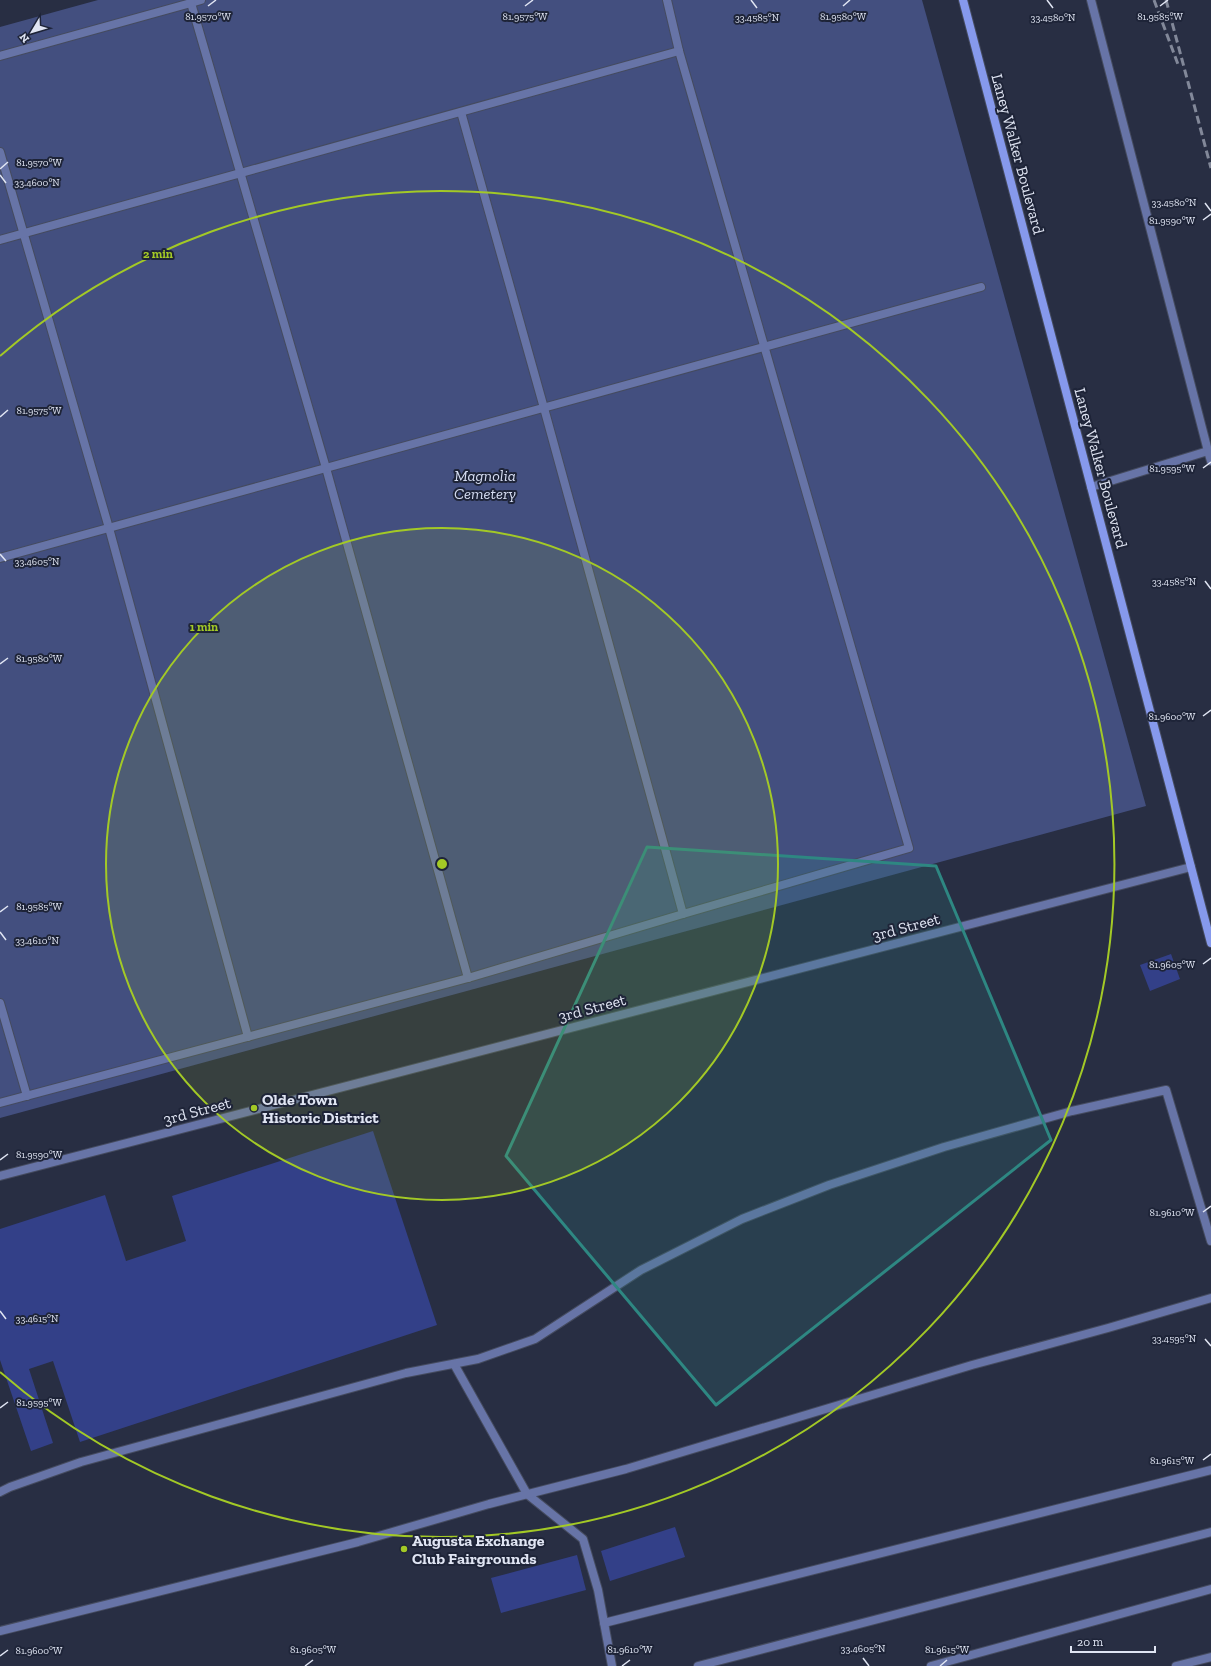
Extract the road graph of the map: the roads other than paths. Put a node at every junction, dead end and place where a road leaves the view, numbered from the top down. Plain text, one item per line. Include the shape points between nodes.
1 (201, 0) edge
2 (667, 0) edge
3 (963, 0) edge
4 (1091, 0) edge
5 (191, 3) junction
6 (679, 51) junction
7 (0, 56) edge
8 (461, 112) junction
9 (0, 152) edge
10 (240, 173) junction
11 (24, 233) junction
12 (0, 240) edge
13 (981, 287) dead end
14 (764, 347) junction
15 (544, 408) junction
16 (1208, 451) junction
17 (1211, 461) edge
18 (326, 468) junction
19 (1091, 487) junction
20 (109, 528) junction
21 (0, 558) edge
22 (1191, 867) junction
23 (683, 914) junction
24 (1211, 943) edge
25 (468, 978) junction
26 (0, 1003) edge
27 (248, 1037) junction
28 (27, 1096) junction
29 (0, 1103) edge
30 (0, 1176) edge
31 (1211, 1241) edge
32 (1211, 1298) edge
33 (454, 1364) junction
34 (1211, 1470) edge
35 (0, 1492) edge
36 (527, 1494) junction
37 (1211, 1532) edge
38 (1211, 1589) edge
39 (604, 1623) junction
40 (0, 1631) edge
41 (1211, 1657) edge
42 (612, 1666) edge
43 (698, 1666) edge
44 (931, 1666) edge
45 (1176, 1666) edge

1 - 5 street
2 - 6 street
3 - 19 main road, Laney Walker Boulevard
4 - 16 street
5 - 7 street
5 - 10 street
6 - 8 street
6 - 14 street
8 - 10 street
8 - 15 street
9 - 11 street
10 - 11 street
10 - 18 street
11 - 12 street
11 - 20 street
13 - 14 street
14 - 15 street
14 - 23 street via 909,848
15 - 18 street
15 - 23 street
16 - 17 street
16 - 19 street
18 - 20 street
18 - 25 street
19 - 22 main road, Laney Walker Boulevard
20 - 21 street
20 - 27 street
22 - 24 main road, Laney Walker Boulevard
22 - 30 street, 3rd Street
23 - 25 street
25 - 27 street
26 - 28 street
27 - 28 street
28 - 29 street
31 - 33 street via 1166,1090 1072,1111 959,1142 830,1185 742,1219 641,1270 535,1339 478,1359
32 - 36 street via 972,1365 626,1469
33 - 35 street via 406,1373 81,1462
33 - 36 street
34 - 39 street
36 - 39 street via 583,1539 598,1590
36 - 40 street via 358,1542
37 - 43 street
38 - 44 street
39 - 42 street
41 - 45 street

